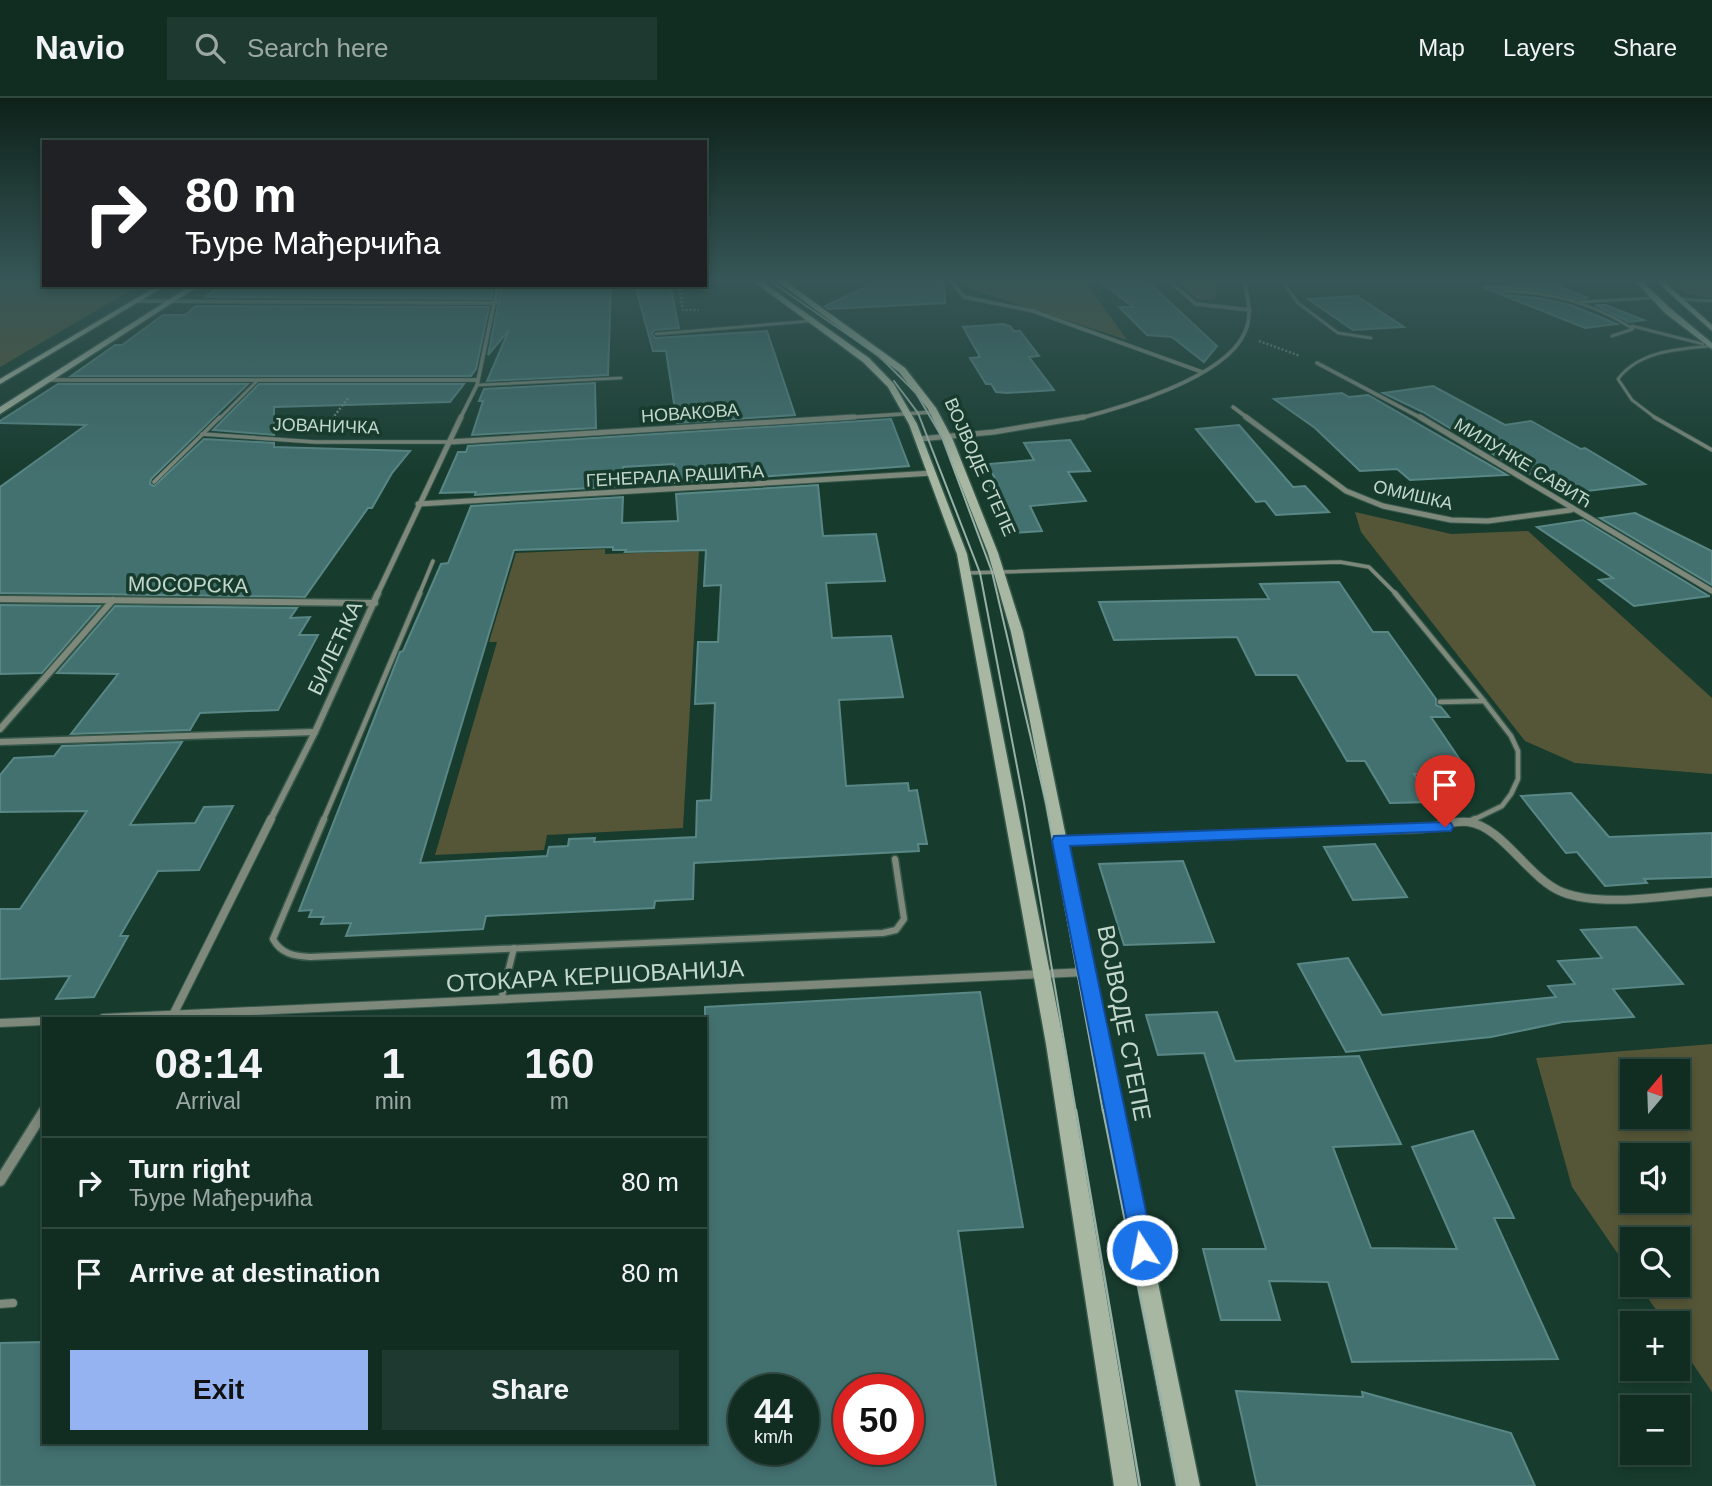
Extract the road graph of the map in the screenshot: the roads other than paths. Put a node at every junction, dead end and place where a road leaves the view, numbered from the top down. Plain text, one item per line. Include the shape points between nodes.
1 (61, 346) edge
2 (102, 346) edge
3 (486, 346) edge
4 (846, 346) edge
5 (869, 346) edge
6 (1130, 346) edge
7 (1233, 346) edge
8 (1711, 346) edge
9 (1317, 363) road end
10 (1202, 372) junction
11 (621, 378) dead end
12 (49, 380) junction
13 (258, 380) junction
14 (0, 382) edge
15 (477, 383) junction
16 (1233, 407) dead end
17 (0, 411) edge
18 (934, 412) junction
19 (907, 414) junction
20 (202, 434) junction
21 (946, 437) junction
22 (919, 439) junction
23 (449, 442) junction
24 (1712, 450) edge
25 (933, 473) junction
26 (154, 482) dead end
27 (418, 504) junction
28 (1572, 510) junction
29 (433, 561) dead end
30 (999, 572) junction
31 (967, 573) junction
32 (1712, 591) edge
33 (0, 599) edge
34 (113, 600) junction
35 (375, 603) junction
36 (1484, 701) junction
37 (1440, 702) dead end
38 (0, 729) edge
39 (315, 732) junction
40 (0, 741) edge
41 (1469, 822) junction
42 (1060, 841) junction
43 (895, 859) dead end
44 (1712, 892) edge
45 (514, 948) junction
46 (1088, 972) junction
47 (1042, 974) junction
48 (500, 1000) junction
49 (173, 1015) junction
50 (126, 1017) edge
51 (42, 1021) edge
52 (0, 1023) edge
53 (42, 1114) edge
54 (0, 1181) edge
55 (13, 1303) dead end
56 (0, 1304) edge
57 (1126, 1486) edge
58 (1188, 1486) edge

1 - 14 main road
2 - 12 main road
3 - 15 street, БИЛЕЋКА
4 - 19 main road via 883,376
5 - 18 main road, ВОЈВОДЕ СТЕПЕ via 902,370
6 - 10 street
7 - 10 street
8 - 24 lane via 1652,356 1631,365 1618,379 1644,410
9 - 28 street, МИЛУНКЕ САВИЋ via 1392,400
10 - 21 street via 1163,393 1106,411
11 - 15 lane
12 - 13 street
12 - 17 main road
13 - 15 street
13 - 20 lane
15 - 23 street, БИЛЕЋКА
16 - 28 street, ОМИШКА via 1346,491 1383,506 1451,520 1488,522
18 - 19 street, НОВАКОВА
18 - 21 main road, ВОЈВОДЕ СТЕПЕ
19 - 22 main road
19 - 23 street, НОВАКОВА
20 - 23 lane, ЈОВАНИЧКА via 314,442
20 - 26 lane
21 - 22 street
21 - 30 main road, ВОЈВОДЕ СТЕПЕ
22 - 25 main road
23 - 27 street, БИЛЕЋКА
25 - 27 street, ГЕНЕРАЛА РАШИЋА
25 - 31 main road
27 - 35 street, БИЛЕЋКА
28 - 32 street, МИЛУНКЕ САВИЋ
29 - 45 lane via 273,939 288,955 310,957
30 - 31 lane
30 - 36 lane via 1359,564 1385,580
30 - 42 main road, ВОЈВОДЕ СТЕПЕ via 1017,632
31 - 47 main road
33 - 34 street, МОСОРСКА
34 - 35 street, МОСОРСКА
34 - 38 street
35 - 39 street, БИЛЕЋКА
36 - 37 lane
36 - 41 lane via 1511,736 1520,766 1518,779 1502,806
39 - 40 street
39 - 49 street, БИЛЕЋКА
41 - 42 street via 1420,829
41 - 44 street via 1491,834 1531,872 1563,893 1590,898
42 - 46 main road, ВОЈВОДЕ СТЕПЕ
43 - 45 lane via 904,919 896,930
45 - 48 lane
46 - 47 street, ОТОКАРА КЕРШОВАНИЈА
46 - 58 main road, ВОЈВОДЕ СТЕПЕ
47 - 48 street, ОТОКАРА КЕРШОВАНИЈА
47 - 57 main road
48 - 49 street, ОТОКАРА КЕРШОВАНИЈА
49 - 50 street, ОТОКАРА КЕРШОВАНИЈА
51 - 52 street
53 - 54 street
55 - 56 lane

